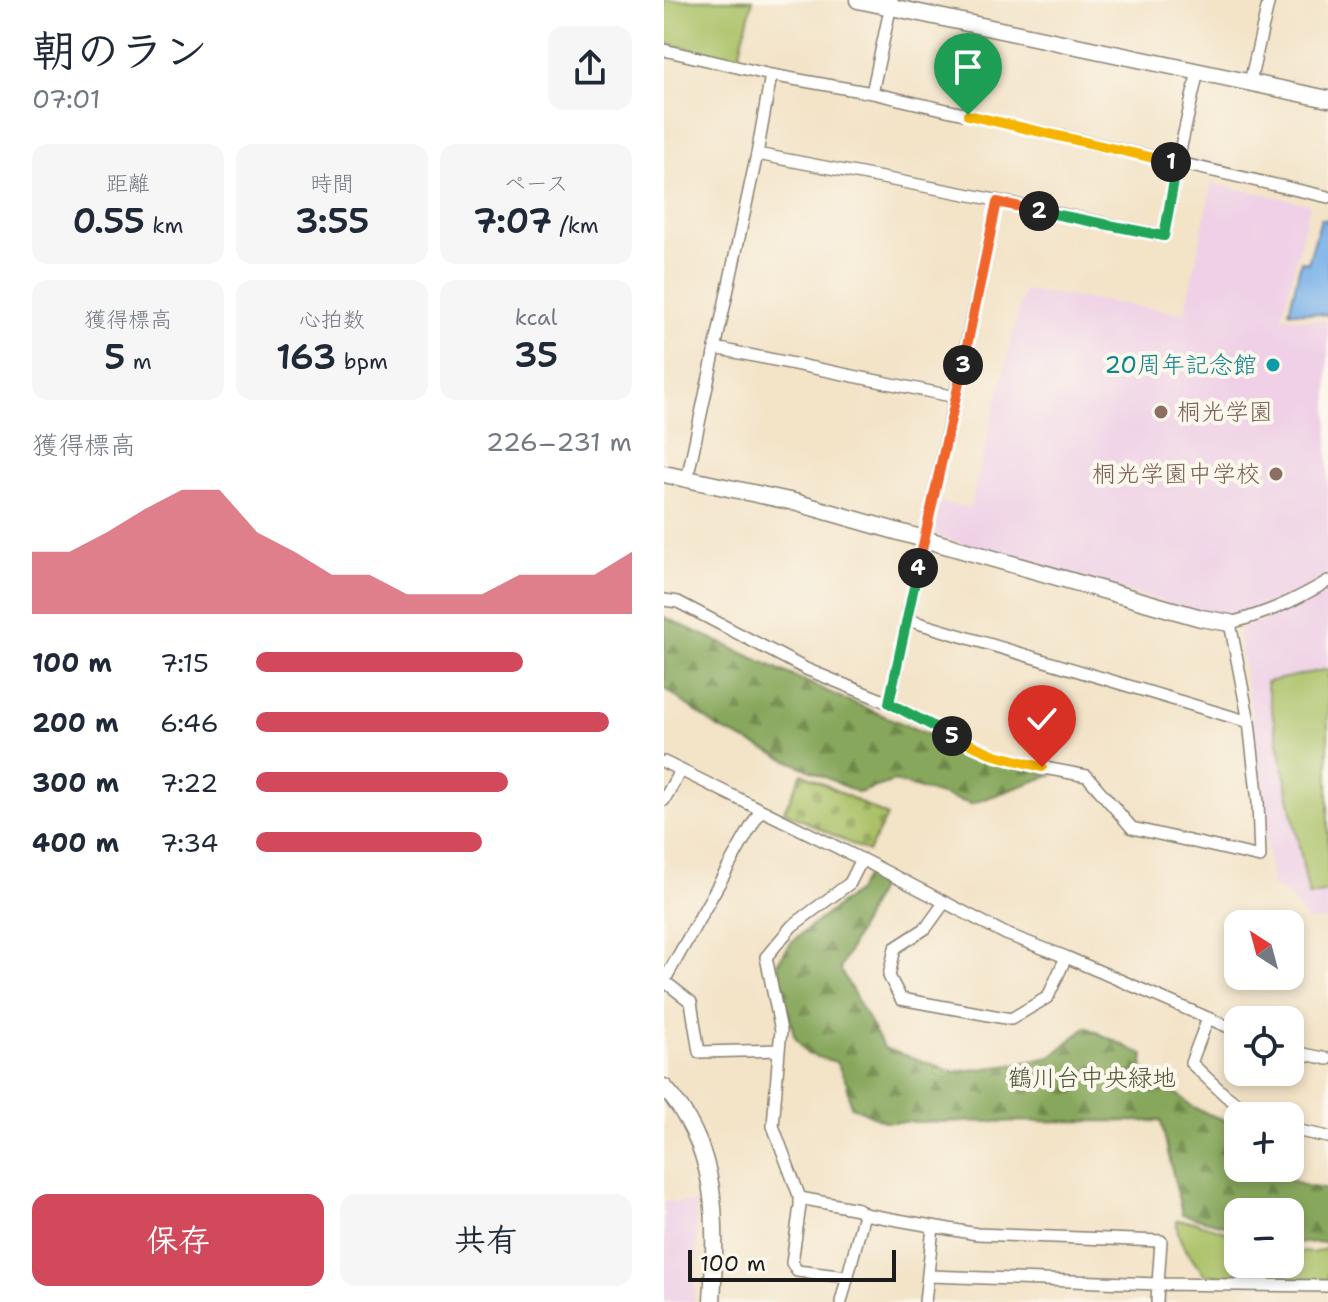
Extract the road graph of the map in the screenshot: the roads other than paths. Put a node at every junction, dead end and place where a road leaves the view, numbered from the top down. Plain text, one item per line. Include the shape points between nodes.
1 (858, 0) edge
2 (1266, 1) edge
3 (892, 4) edge
4 (664, 50) edge
5 (1198, 71) junction
6 (771, 75) junction
7 (1250, 82) junction
8 (872, 93) junction
9 (1328, 99) edge
10 (757, 154) junction
11 (1177, 164) junction
12 (1328, 197) edge
13 (997, 202) junction
14 (715, 348) junction
15 (956, 397) junction
16 (664, 474) edge
17 (687, 479) junction
18 (924, 540) junction
19 (1328, 581) edge
20 (664, 600) edge
21 (908, 620) junction
22 (1230, 623) junction
23 (889, 703) junction
24 (1249, 722) junction
25 (664, 762) edge
26 (680, 771) junction
27 (664, 800) edge
28 (760, 811) junction
29 (862, 859) junction
30 (944, 903) junction
31 (1066, 957) junction
32 (664, 981) edge
33 (1208, 1018) junction
34 (1224, 1025) edge
35 (779, 1050) junction
36 (1304, 1054) edge
37 (1328, 1059) edge
38 (664, 1087) edge
39 (1234, 1102) edge
40 (1304, 1132) edge
41 (1328, 1137) edge
42 (800, 1198) junction
43 (864, 1214) junction
44 (933, 1227) junction
45 (929, 1276) junction
46 (847, 1277) junction
47 (1158, 1284) junction
48 (1328, 1286) edge
49 (712, 1302) edge
50 (841, 1302) edge
51 (925, 1302) edge
52 (1157, 1302) edge

1 - 3 street
2 - 7 street
3 - 5 street
3 - 8 street
4 - 6 street
5 - 7 street
5 - 11 street
6 - 8 street
6 - 10 street
7 - 9 street
8 - 11 street
10 - 13 street
10 - 14 street
11 - 12 street
11 - 13 street via 1164,236
13 - 15 street
14 - 15 street
14 - 17 street
15 - 18 street
16 - 17 street
17 - 18 street via 794,502
18 - 21 street
18 - 22 street
19 - 22 street via 1265,613
20 - 23 street via 678,602 806,669
21 - 23 street
21 - 24 street
22 - 24 street
23 - 24 street via 995,755 1087,776 1132,828 1260,857
25 - 26 street
26 - 27 street
26 - 28 street
28 - 29 street
28 - 32 street
29 - 30 street
29 - 35 street via 850,883 792,926 766,957 781,1031
30 - 31 street
30 - 31 street via 926,928 895,948 889,976 901,999 1011,1019 1048,997
31 - 33 street
32 - 35 street via 691,1002 699,1052
33 - 34 street
33 - 39 street via 1191,1063
35 - 42 street via 773,1126
36 - 37 street
38 - 49 street via 691,1125 708,1172 714,1209
40 - 41 street
42 - 43 street
42 - 46 street via 792,1263 797,1271
43 - 44 street
43 - 46 street
44 - 45 street
44 - 47 street via 977,1234 1161,1241
45 - 47 street
45 - 51 street
46 - 50 street
47 - 48 street
47 - 52 street

